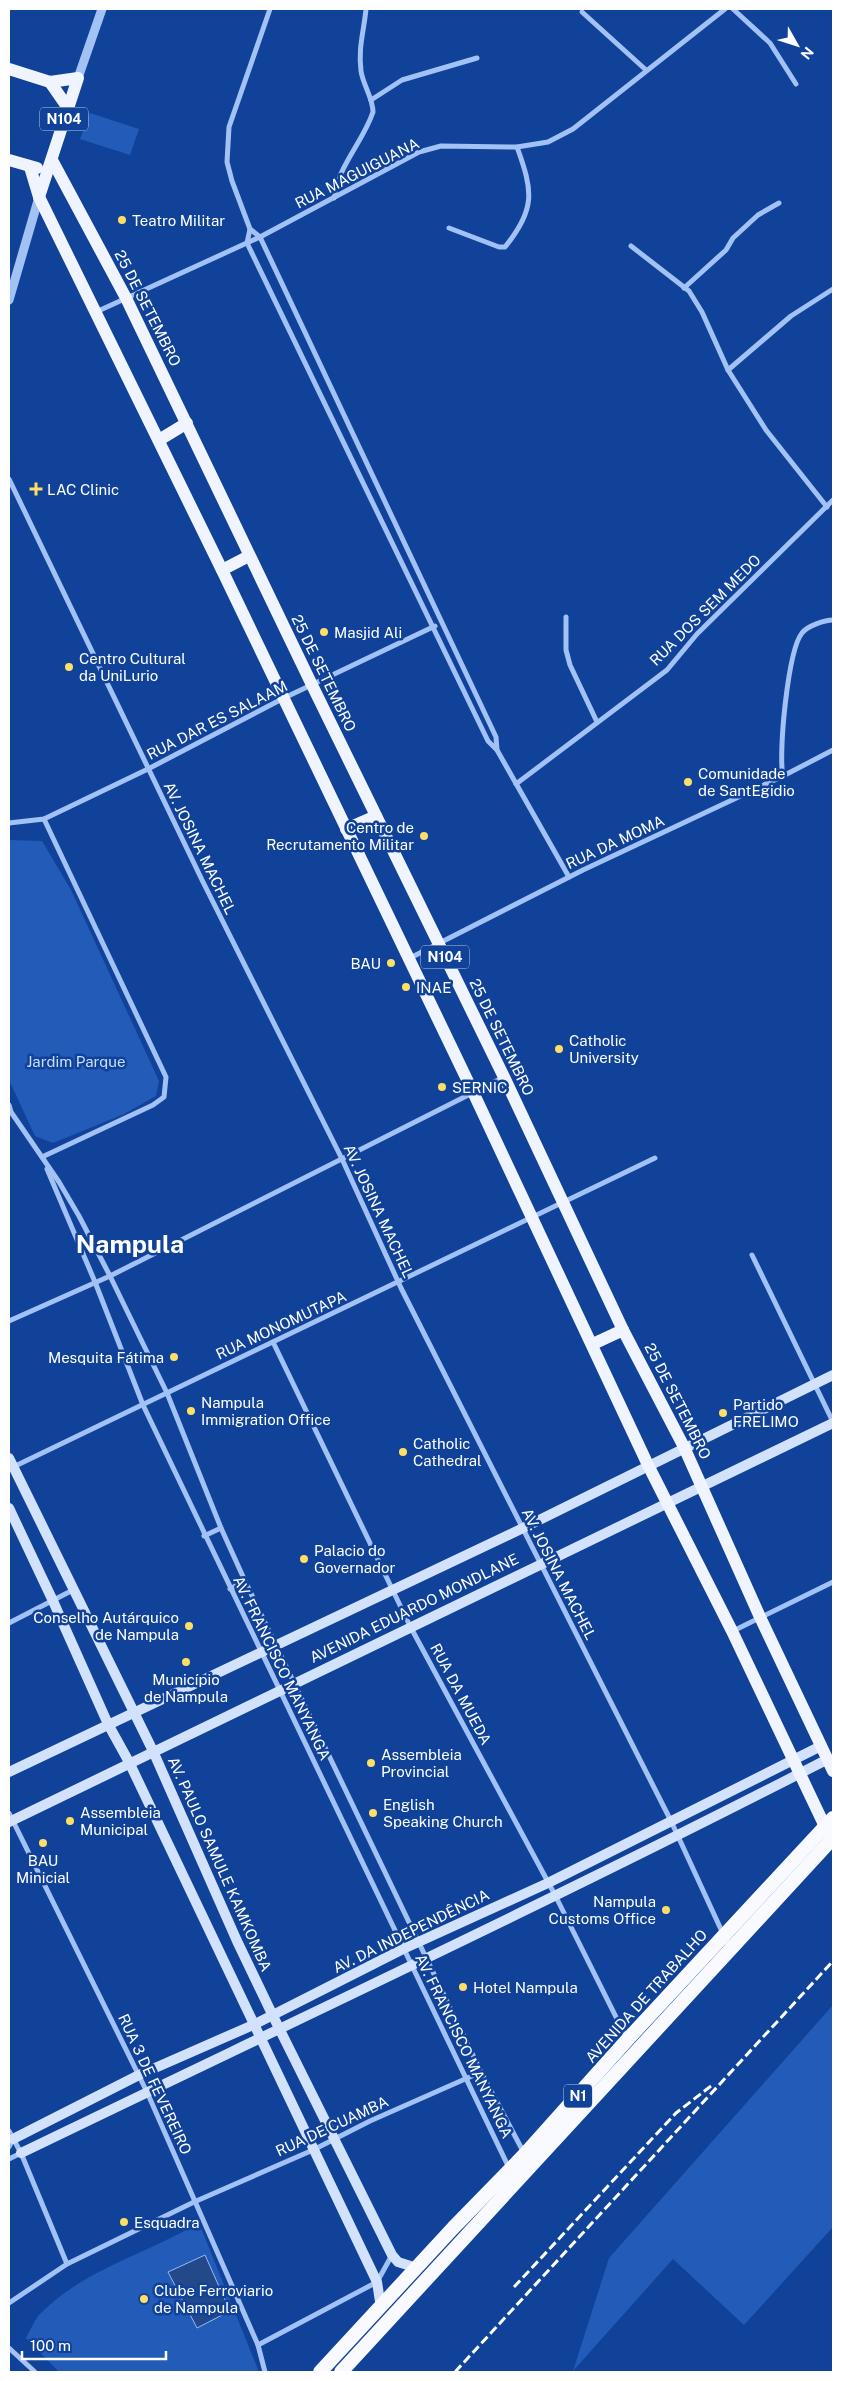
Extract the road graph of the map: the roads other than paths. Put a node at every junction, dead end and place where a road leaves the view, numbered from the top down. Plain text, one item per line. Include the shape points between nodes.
1 (102, 9) edge
2 (270, 9) edge
3 (366, 9) edge
4 (725, 9) edge
5 (733, 9) edge
6 (582, 12) dead end
7 (477, 58) dead end
8 (9, 69) edge
9 (646, 70) junction
10 (78, 78) junction
11 (50, 82) junction
12 (796, 84) dead end
13 (371, 100) junction
14 (68, 108) junction
15 (517, 147) junction
16 (9, 160) edge
17 (52, 160) junction
18 (30, 167) junction
19 (39, 197) junction
20 (334, 198) junction
21 (779, 203) dead end
22 (449, 228) dead end
23 (250, 229) junction
24 (260, 237) junction
25 (246, 243) junction
26 (631, 246) dead end
27 (684, 288) junction
28 (833, 289) edge
29 (126, 298) junction
30 (9, 300) edge
31 (96, 312) junction
32 (728, 370) junction
33 (187, 423) junction
34 (159, 440) junction
35 (9, 480) edge
36 (833, 500) edge
37 (827, 507) junction
38 (249, 556) junction
39 (222, 570) junction
40 (566, 617) dead end
41 (833, 620) edge
42 (441, 623) junction
43 (433, 627) junction
44 (312, 686) junction
45 (284, 698) junction
46 (482, 709) junction
47 (474, 712) junction
48 (598, 722) junction
49 (497, 750) junction
50 (833, 750) edge
51 (148, 770) junction
52 (784, 776) junction
53 (516, 784) junction
54 (376, 816) junction
55 (44, 819) junction
56 (9, 823) edge
57 (346, 829) junction
58 (569, 877) junction
59 (439, 943) junction
60 (409, 959) junction
61 (504, 1077) junction
62 (474, 1092) junction
63 (9, 1105) edge
64 (10, 1113) edge
65 (42, 1157) junction
66 (655, 1158) dead end
67 (342, 1159) junction
68 (564, 1203) junction
69 (532, 1218) junction
70 (752, 1255) dead end
71 (110, 1276) junction
72 (95, 1282) junction
73 (399, 1283) junction
74 (9, 1321) edge
75 (623, 1330) junction
76 (273, 1342) junction
77 (592, 1344) junction
78 (833, 1375) edge
79 (815, 1384) junction
80 (167, 1393) junction
81 (143, 1405) junction
82 (833, 1422) edge
83 (684, 1447) junction
84 (10, 1465) edge
85 (648, 1465) junction
86 (702, 1486) junction
87 (668, 1503) junction
88 (9, 1508) edge
89 (221, 1528) junction
90 (521, 1529) junction
91 (204, 1536) junction
92 (540, 1565) junction
93 (245, 1581) junction
94 (833, 1582) edge
95 (230, 1589) junction
96 (393, 1589) junction
97 (73, 1590) junction
98 (53, 1601) junction
99 (760, 1617) junction
100 (9, 1623) edge
101 (410, 1626) junction
102 (732, 1631) junction
103 (276, 1645) junction
104 (260, 1652) junction
105 (294, 1683) junction
106 (279, 1690) junction
107 (134, 1713) junction
108 (108, 1724) junction
109 (821, 1746) junction
110 (153, 1752) junction
111 (792, 1760) junction
112 (129, 1762) junction
113 (830, 1765) edge
114 (9, 1772) edge
115 (800, 1774) junction
116 (10, 1818) edge
117 (671, 1820) junction
118 (831, 1831) edge
119 (678, 1835) junction
120 (548, 1883) junction
121 (555, 1895) junction
122 (724, 1935) junction
123 (418, 1942) junction
124 (403, 1949) junction
125 (732, 1951) junction
126 (425, 1958) junction
127 (411, 1965) junction
128 (273, 2016) junction
129 (253, 2025) junction
130 (280, 2030) junction
131 (261, 2039) junction
132 (628, 2040) junction
133 (635, 2054) junction
134 (481, 2072) junction
135 (139, 2075) junction
136 (466, 2079) junction
137 (147, 2092) junction
138 (10, 2139) edge
139 (334, 2140) junction
140 (313, 2150) junction
141 (21, 2153) junction
142 (9, 2159) edge
143 (529, 2160) junction
144 (509, 2168) junction
145 (517, 2182) junction
146 (194, 2202) junction
147 (453, 2228) junction
148 (466, 2238) junction
149 (392, 2255) junction
150 (67, 2264) junction
151 (417, 2268) junction
152 (377, 2282) junction
153 (9, 2303) edge
154 (381, 2308) junction
155 (258, 2345) junction
156 (9, 2348) edge
157 (35, 2372) edge
158 (265, 2372) edge
159 (320, 2372) edge
160 (341, 2372) edge

1 - 10 street, N104
2 - 23 street via 229,127 227,162
3 - 13 street via 360,44 364,81
4 - 9 street, RUA MAGUIGUANA
5 - 12 street via 770,43
6 - 9 street
7 - 13 street via 402,80
8 - 11 main road
9 - 15 street, RUA MAGUIGUANA via 573,129 548,142
10 - 11 main road
10 - 14 main road, N104
11 - 14 main road, N104
13 - 20 street via 371,117 342,172
14 - 17 main road, N104
15 - 20 street, RUA MAGUIGUANA via 441,146 419,152
15 - 22 street via 529,185 529,202 524,221 505,247 499,248
16 - 18 main road
17 - 18 main road via 41,167
17 - 19 main road, N104
17 - 29 main road, 25 DE SETEMBRO / N104
18 - 19 main road, N104
19 - 30 street
19 - 31 main road, N104
20 - 24 street, RUA MAGUIGUANA
21 - 27 street via 758,215 732,238 726,250
23 - 24 street
23 - 25 street
24 - 25 street, RUA MAGUIGUANA
24 - 42 street
25 - 29 street, RUA MAGUIGUANA
25 - 43 street
26 - 27 street
27 - 32 street via 702,312
28 - 32 street via 791,316
29 - 31 street, RUA MAGUIGUANA
29 - 33 main road, 25 DE SETEMBRO / N104
31 - 34 main road, N104
32 - 37 street via 766,430
33 - 34 main road
33 - 38 main road, 25 DE SETEMBRO / N104
34 - 39 main road, N104
35 - 51 street, AV. JOSINA MACHEL
36 - 37 street, RUA DOS SEM MEDO
37 - 48 street, RUA DOS SEM MEDO via 697,634 667,670
38 - 39 main road
38 - 44 main road, 25 DE SETEMBRO / N104
39 - 45 main road, N104
40 - 48 street via 566,650 570,665
41 - 52 street via 802,632 796,646 784,713 780,763
42 - 43 street, RUA DAR ES SALAAM
42 - 46 street
43 - 44 street, RUA DAR ES SALAAM
43 - 47 street
44 - 45 street, RUA DAR ES SALAAM
44 - 54 main road, 25 DE SETEMBRO / N104
45 - 51 street, RUA DAR ES SALAAM
45 - 57 main road, N104
46 - 47 street
46 - 49 street via 496,737
47 - 49 street via 488,741
48 - 53 street, RUA DOS SEM MEDO
49 - 53 street
50 - 52 street, RUA DA MOMA
51 - 55 street, RUA DAR ES SALAAM
51 - 67 street, AV. JOSINA MACHEL
52 - 58 street, RUA DA MOMA
53 - 58 street
54 - 57 main road
54 - 59 main road, 25 DE SETEMBRO / N104
55 - 56 street, RUA DAR ES SALAAM
55 - 65 street via 166,1077 164,1097 153,1106
57 - 60 main road, N104
58 - 59 street, RUA DA MOMA
59 - 60 street, RUA DA MOMA
59 - 61 main road, 25 DE SETEMBRO / N104
60 - 62 main road, N104
61 - 62 street
61 - 68 main road, 25 DE SETEMBRO / N104
62 - 67 street
62 - 69 main road, N104
63 - 64 street, AV. FRANCISCO MANYANGA
64 - 65 street, AV. FRANCISCO MANYANGA
65 - 71 street, AV. FRANCISCO MANYANGA via 79,1216
65 - 72 street, AV. FRANCISCO MANYANGA
66 - 68 street, RUA MONOMUTAPA
67 - 71 street
67 - 73 street, AV. JOSINA MACHEL
68 - 69 street, RUA MONOMUTAPA
68 - 75 main road, 25 DE SETEMBRO / N104
69 - 73 street, RUA MONOMUTAPA
69 - 77 main road, N104
70 - 79 street
71 - 72 street
71 - 80 street, AV. FRANCISCO MANYANGA
72 - 74 street
72 - 81 street, AV. FRANCISCO MANYANGA
73 - 76 street, RUA MONOMUTAPA
73 - 90 street, AV. JOSINA MACHEL
75 - 77 main road
75 - 83 main road, 25 DE SETEMBRO / N104
76 - 80 street, RUA MONOMUTAPA
76 - 96 street, RUA DA MUEDA
77 - 85 main road, N104
78 - 79 main road, AVENIDA EDUARDO MONDLANE
79 - 82 street
79 - 83 main road, AVENIDA EDUARDO MONDLANE
80 - 81 street, RUA MONOMUTAPA
80 - 89 street, AV. FRANCISCO MANYANGA
81 - 84 street, RUA MONOMUTAPA
81 - 91 street, AV. FRANCISCO MANYANGA
82 - 86 main road, AVENIDA EDUARDO MONDLANE
83 - 85 main road, AVENIDA EDUARDO MONDLANE
83 - 86 main road, 25 DE SETEMBRO / N104
84 - 97 main road, AV. PAULO SAMULE KAMKOMBA
85 - 87 main road, N104
85 - 90 main road, AVENIDA EDUARDO MONDLANE
86 - 87 main road, AVENIDA EDUARDO MONDLANE
86 - 99 main road, 25 DE SETEMBRO / N104
87 - 92 main road, AVENIDA EDUARDO MONDLANE
87 - 102 main road, N104
88 - 98 main road
89 - 91 street
89 - 93 street, AV. FRANCISCO MANYANGA
90 - 92 street, AV. JOSINA MACHEL
90 - 96 main road, AVENIDA EDUARDO MONDLANE
91 - 95 street, AV. FRANCISCO MANYANGA
92 - 101 main road, AVENIDA EDUARDO MONDLANE
92 - 117 street, AV. JOSINA MACHEL
93 - 95 street
93 - 103 street, AV. FRANCISCO MANYANGA
94 - 99 street
95 - 104 street, AV. FRANCISCO MANYANGA
96 - 101 street, RUA DA MUEDA
96 - 103 main road, AVENIDA EDUARDO MONDLANE
97 - 98 street
97 - 107 main road, AV. PAULO SAMULE KAMKOMBA
98 - 100 street
98 - 108 main road
99 - 102 street
99 - 109 main road, 25 DE SETEMBRO / N104
101 - 105 main road, AVENIDA EDUARDO MONDLANE
101 - 120 street, RUA DA MUEDA
102 - 111 main road, N104
103 - 104 main road, AVENIDA EDUARDO MONDLANE
103 - 105 street, AV. FRANCISCO MANYANGA
104 - 106 street, AV. FRANCISCO MANYANGA
104 - 107 main road, AVENIDA EDUARDO MONDLANE
105 - 106 main road, AVENIDA EDUARDO MONDLANE
105 - 123 street, AV. FRANCISCO MANYANGA
106 - 110 main road, AVENIDA EDUARDO MONDLANE
106 - 124 street, AV. FRANCISCO MANYANGA
107 - 108 main road, AVENIDA EDUARDO MONDLANE
107 - 110 main road, AV. PAULO SAMULE KAMKOMBA
108 - 112 main road
108 - 114 main road, AVENIDA EDUARDO MONDLANE
109 - 111 main road, AV. DA INDEPENDÊNCIA
109 - 113 main road, 25 DE SETEMBRO / N104
110 - 112 main road, AVENIDA EDUARDO MONDLANE
110 - 128 main road, AV. PAULO SAMULE KAMKOMBA
111 - 115 main road, N104
111 - 117 main road, AV. DA INDEPENDÊNCIA
112 - 116 main road, AVENIDA EDUARDO MONDLANE
112 - 129 main road
113 - 115 main road, AV. DA INDEPENDÊNCIA
115 - 118 main road, N104
115 - 119 main road, AV. DA INDEPENDÊNCIA
116 - 135 street, RUA 3 DE FEVEREIRO
117 - 119 street, AV. JOSINA MACHEL
117 - 120 main road, AV. DA INDEPENDÊNCIA
118 - 122 highway, AVENIDA DE TRABALHO / N1
118 - 125 highway, AVENIDA DE TRABALHO / N1
119 - 121 main road, AV. DA INDEPENDÊNCIA
119 - 122 street, AV. JOSINA MACHEL
120 - 121 street, RUA DA MUEDA
120 - 123 main road, AV. DA INDEPENDÊNCIA
121 - 126 main road, AV. DA INDEPENDÊNCIA
121 - 132 street, RUA DA MUEDA
122 - 125 street, AV. JOSINA MACHEL
122 - 132 highway, AVENIDA DE TRABALHO / N1
123 - 124 main road, AV. DA INDEPENDÊNCIA
123 - 126 street, AV. FRANCISCO MANYANGA
124 - 127 street, AV. FRANCISCO MANYANGA
124 - 128 main road, AV. DA INDEPENDÊNCIA
125 - 133 highway, AVENIDA DE TRABALHO / N1
126 - 127 main road, AV. DA INDEPENDÊNCIA
126 - 134 street, AV. FRANCISCO MANYANGA
127 - 130 main road, AV. DA INDEPENDÊNCIA
127 - 136 street, AV. FRANCISCO MANYANGA
128 - 129 main road, AV. DA INDEPENDÊNCIA
128 - 130 main road, AV. PAULO SAMULE KAMKOMBA
129 - 131 main road
129 - 135 main road, AV. DA INDEPENDÊNCIA
130 - 131 main road, AV. DA INDEPENDÊNCIA
130 - 139 main road, AV. PAULO SAMULE KAMKOMBA
131 - 137 main road, AV. DA INDEPENDÊNCIA
131 - 140 main road
132 - 133 street, RUA DA MUEDA
132 - 143 highway, AVENIDA DE TRABALHO / N1
133 - 143 highway, AVENIDA DE TRABALHO / N1
134 - 136 street, RUA DE CUAMBA
134 - 143 street, AV. FRANCISCO MANYANGA
135 - 137 street, RUA 3 DE FEVEREIRO
135 - 138 main road, AV. DA INDEPENDÊNCIA
136 - 139 street, RUA DE CUAMBA
136 - 144 street, AV. FRANCISCO MANYANGA
137 - 141 main road, AV. DA INDEPENDÊNCIA
137 - 146 street, RUA 3 DE FEVEREIRO
138 - 141 street
139 - 140 street, RUA DE CUAMBA
139 - 149 main road, AV. PAULO SAMULE KAMKOMBA
140 - 146 street, RUA DE CUAMBA
140 - 152 main road
141 - 142 street
141 - 150 street
143 - 144 highway, AVENIDA DE TRABALHO / N1
143 - 145 highway, AVENIDA DE TRABALHO / N1
144 - 145 street, AV. FRANCISCO MANYANGA
144 - 147 highway, AVENIDA DE TRABALHO / N1
145 - 148 highway, AVENIDA DE TRABALHO / N1
146 - 150 street, RUA DE CUAMBA
146 - 155 street, RUA 3 DE FEVEREIRO
147 - 148 highway
147 - 151 highway, AVENIDA DE TRABALHO / N1
148 - 160 highway, AVENIDA DE TRABALHO / N1
149 - 151 main road via 398,2262
149 - 152 street
150 - 153 street, RUA DE CUAMBA
151 - 154 highway, AVENIDA DE TRABALHO / N1
152 - 154 main road
152 - 155 street
154 - 159 highway, AVENIDA DE TRABALHO / N1
155 - 158 street, RUA 3 DE FEVEREIRO
156 - 157 street

